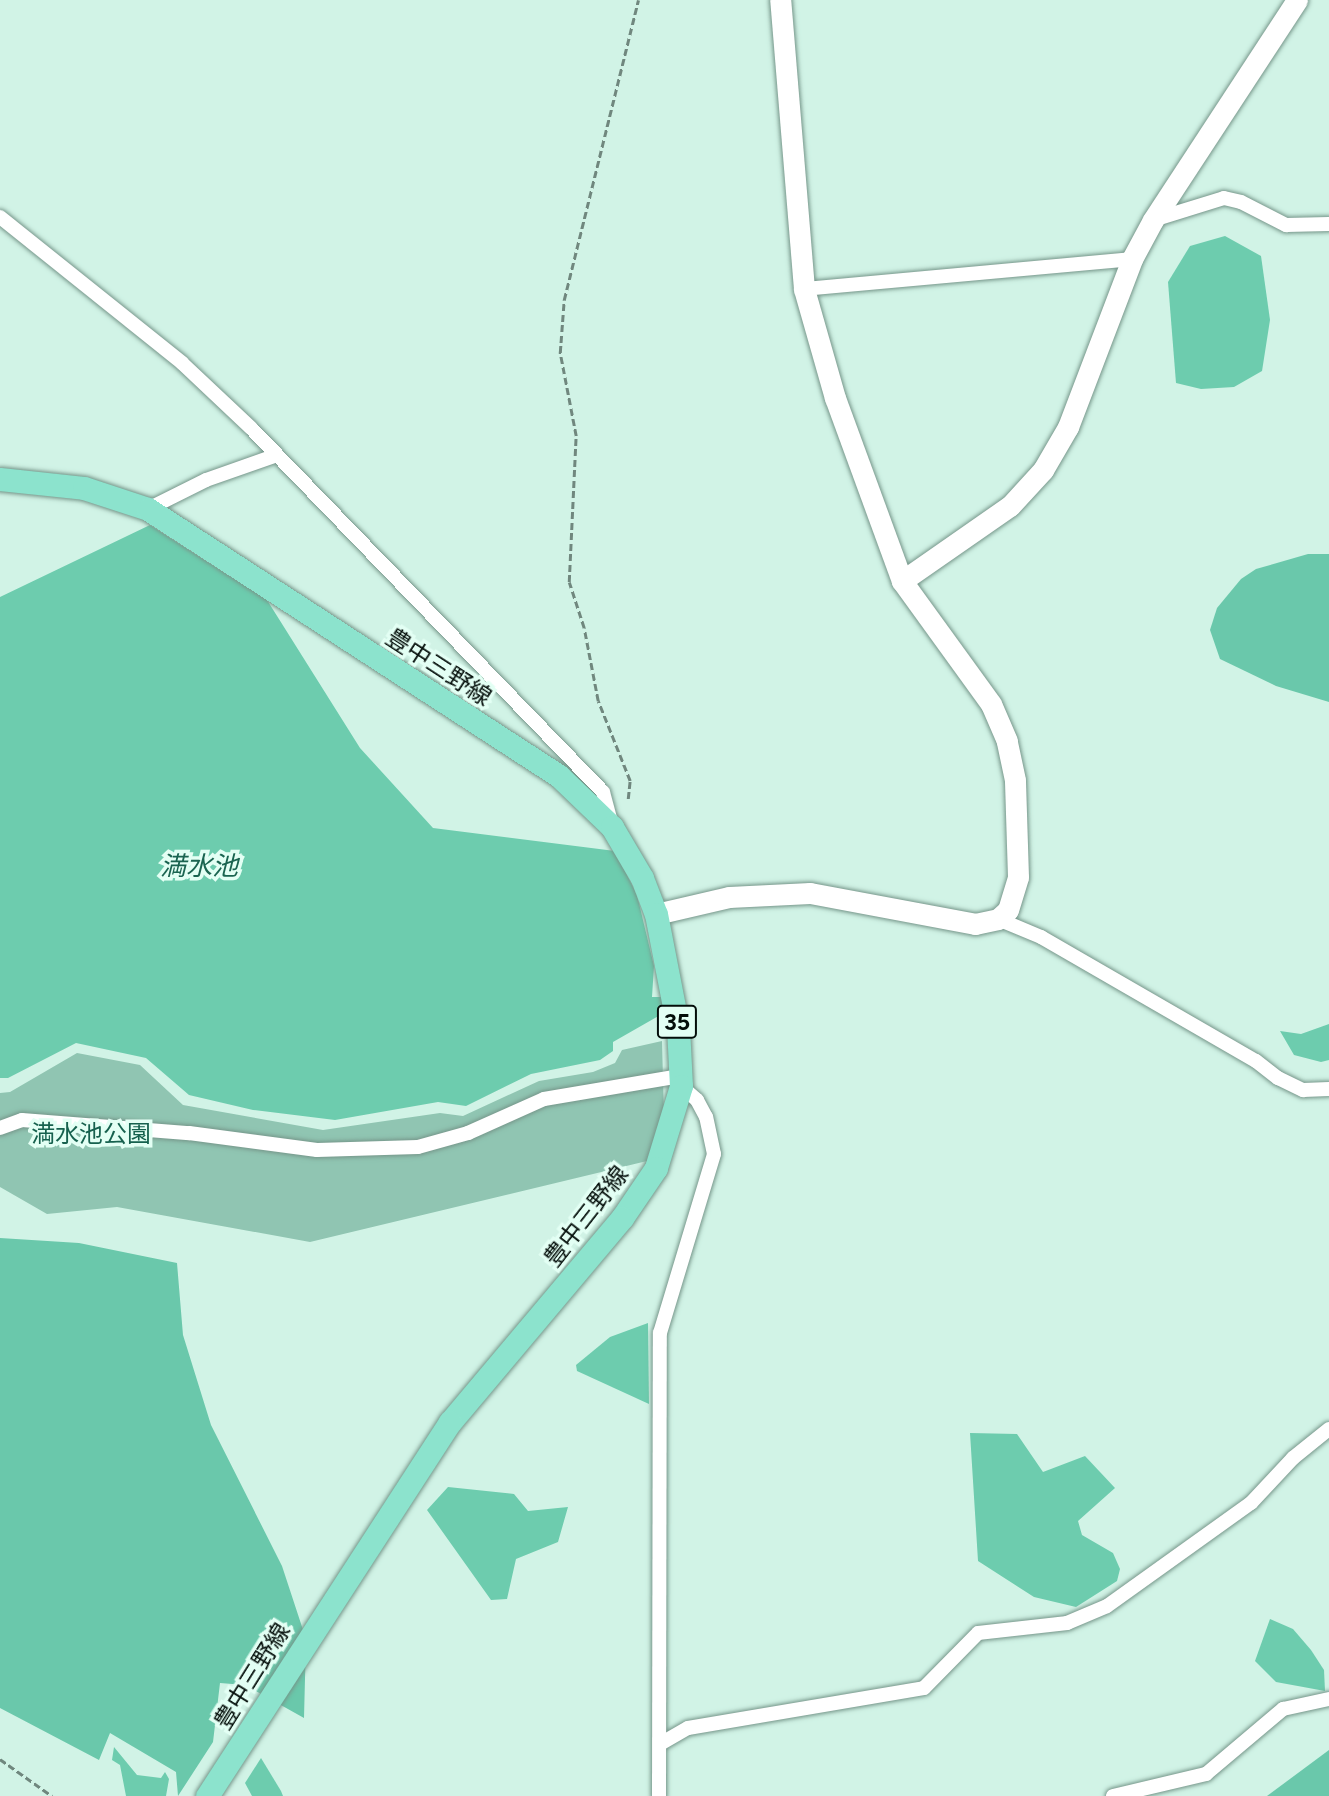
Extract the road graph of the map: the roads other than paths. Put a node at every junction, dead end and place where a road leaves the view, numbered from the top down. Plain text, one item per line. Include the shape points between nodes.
1 (780, 0) edge
2 (1297, 0) edge
3 (0, 217) edge
4 (1153, 220) junction
5 (1329, 224) edge
6 (1132, 259) junction
7 (804, 289) junction
8 (277, 455) junction
9 (0, 479) edge
10 (148, 509) junction
11 (902, 581) junction
12 (612, 827) junction
13 (656, 914) junction
14 (998, 919) junction
15 (681, 1081) junction
16 (1329, 1088) edge
17 (0, 1128) edge
18 (1329, 1429) edge
19 (1329, 1699) edge
20 (660, 1744) junction
21 (206, 1796) edge
22 (659, 1796) edge
23 (1113, 1796) edge

1 - 7 street
2 - 4 street
3 - 8 street via 182,363
4 - 5 street via 1224,198 1286,225
4 - 6 street
6 - 7 street
6 - 11 street via 1068,427 1043,470 1010,506
7 - 11 street via 835,398
8 - 10 street via 206,480
8 - 12 street via 603,792
9 - 10 main road, 豊中三野線 / 35 via 74,486
10 - 12 main road, 豊中三野線 / 35 via 559,776
11 - 14 street via 991,704 1007,741 1015,780 1018,877 1015,898
12 - 13 main road, 豊中三野線 / 35 via 629,851
13 - 14 street via 752,894 810,893 954,921
13 - 15 main road, 豊中三野線 / 35 via 676,1017
14 - 16 street via 1041,937 1256,1060 1278,1078 1303,1090
15 - 17 street via 544,1099 468,1133 418,1147 317,1150 189,1133 22,1120
15 - 20 street via 706,1117 714,1154 660,1333
15 - 21 main road, 豊中三野線 / 35 via 667,1141 638,1197 450,1422
18 - 20 street via 1293,1458 1251,1503 1107,1606 1067,1623 978,1633 924,1688 688,1728
19 - 23 street via 1283,1709 1206,1774
20 - 22 street

